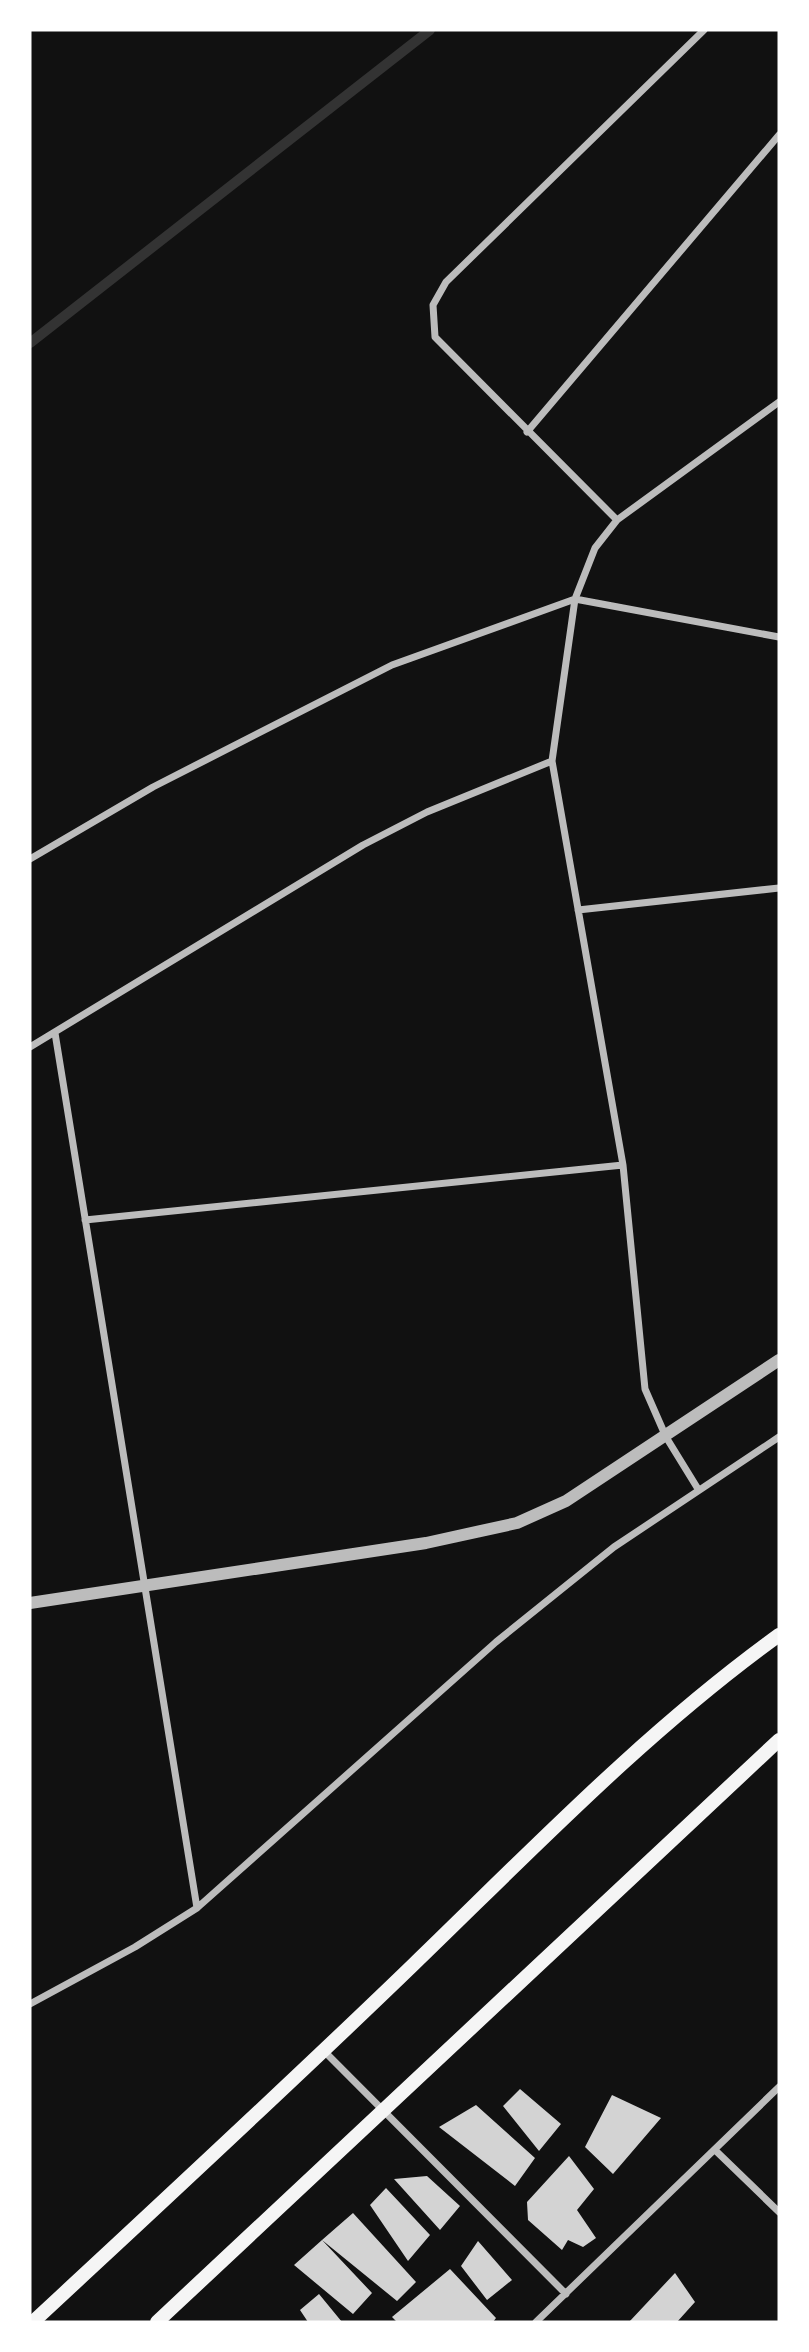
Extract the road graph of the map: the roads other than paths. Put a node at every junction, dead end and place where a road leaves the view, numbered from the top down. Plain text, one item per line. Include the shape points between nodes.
1 (704, 30) edge
2 (779, 135) edge
3 (779, 402) edge
4 (527, 432) junction
5 (617, 520) junction
6 (575, 599) junction
7 (779, 636) edge
8 (552, 761) junction
9 (30, 859) edge
10 (779, 888) edge
11 (578, 910) junction
12 (54, 1033) junction
13 (30, 1047) edge
14 (622, 1165) junction
15 (85, 1220) junction
16 (779, 1360) edge
17 (666, 1437) junction
18 (779, 1437) edge
19 (698, 1489) junction
20 (145, 1586) junction
21 (30, 1603) edge
22 (779, 1635) edge
23 (779, 1740) edge
24 (197, 1908) junction
25 (30, 2004) edge
26 (324, 2051) junction
27 (779, 2087) edge
28 (384, 2112) junction
29 (715, 2150) junction
30 (779, 2213) edge
31 (566, 2294) junction
32 (542, 2320) edge
33 (33, 2322) edge
34 (157, 2322) edge

1 - 4 street via 446,282 433,305 435,337
2 - 4 street
3 - 5 street
4 - 5 street
5 - 6 street via 596,548
6 - 7 street
6 - 8 street
6 - 9 street via 392,665 153,787
8 - 11 street
8 - 12 street via 427,811 363,845
10 - 11 street
11 - 14 street
12 - 13 street
12 - 15 street
14 - 15 street
14 - 17 street via 645,1389
15 - 20 street
16 - 17 street
17 - 19 street
17 - 20 street via 566,1501 506,1526
18 - 19 street
19 - 24 street via 614,1547 496,1642
20 - 21 street
20 - 24 street
22 - 26 main road via 662,1728
23 - 28 main road
24 - 25 street
26 - 28 street
26 - 33 main road
27 - 29 street
28 - 31 street
28 - 34 main road
29 - 30 street
29 - 31 street
31 - 32 street

